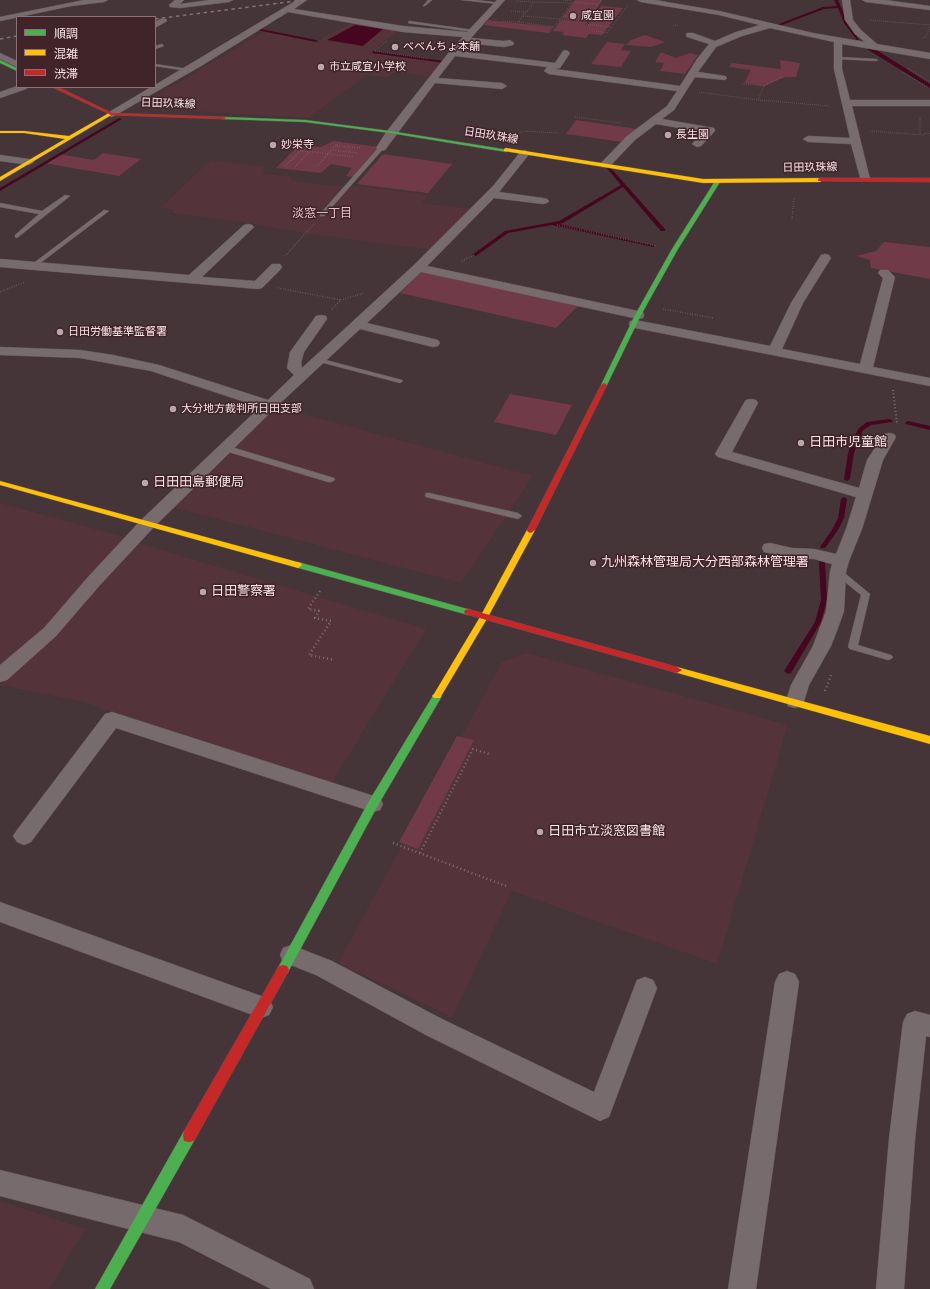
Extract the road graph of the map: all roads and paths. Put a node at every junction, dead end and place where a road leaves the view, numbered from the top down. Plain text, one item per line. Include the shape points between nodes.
1 (104, 0) edge
2 (180, 0) edge
3 (229, 0) edge
4 (303, 0) edge
5 (430, 0) edge
6 (463, 0) edge
7 (520, 0) edge
8 (572, 0) edge
9 (601, 0) edge
10 (641, 0) edge
11 (846, 0) edge
12 (866, 0) edge
13 (513, 1) edge
14 (631, 1) edge
15 (500, 2) edge
16 (534, 2) junction
17 (571, 2) junction
18 (674, 3) edge
19 (598, 4) junction
20 (424, 5) dead end
21 (930, 8) edge
22 (288, 10) junction
23 (509, 11) dead end
24 (525, 12) junction
25 (505, 16) dead end
26 (523, 16) junction
27 (383, 17) dead end
28 (849, 18) junction
29 (0, 19) edge
30 (560, 19) junction
31 (565, 19) junction
32 (163, 21) dead end
33 (587, 21) junction
34 (518, 22) junction
35 (374, 24) junction
36 (156, 25) edge
37 (406, 25) junction
38 (930, 25) edge
39 (768, 26) junction
40 (554, 27) junction
41 (611, 27) junction
42 (596, 31) dead end
43 (549, 33) dead end
44 (469, 35) junction
45 (690, 35) dead end
46 (838, 40) junction
47 (510, 43) dead end
48 (162, 44) dead end
49 (716, 44) junction
50 (156, 47) edge
51 (876, 47) junction
52 (453, 53) junction
53 (566, 53) dead end
54 (930, 56) edge
55 (838, 58) junction
56 (876, 60) dead end
57 (1, 62) edge
58 (446, 62) junction
59 (16, 64) edge
60 (156, 65) edge
61 (553, 65) junction
62 (16, 70) edge
63 (188, 70) junction
64 (902, 72) dead end
65 (692, 74) junction
66 (783, 76) dead end
67 (722, 78) dead end
68 (432, 80) junction
69 (742, 84) dead end
70 (502, 86) dead end
71 (764, 86) junction
72 (20, 88) edge
73 (56, 88) edge
74 (930, 88) edge
75 (682, 90) junction
76 (0, 95) edge
77 (758, 100) junction
78 (930, 103) edge
79 (847, 105) junction
80 (111, 114) junction
81 (576, 117) dead end
82 (655, 121) dead end
83 (647, 127) junction
84 (854, 130) junction
85 (0, 132) edge
86 (391, 133) junction
87 (930, 134) edge
88 (69, 138) junction
89 (808, 139) dead end
90 (341, 141) dead end
91 (856, 141) junction
92 (697, 144) dead end
93 (336, 146) junction
94 (363, 148) dead end
95 (381, 148) joint
96 (294, 150) dead end
97 (332, 150) junction
98 (300, 151) junction
99 (310, 152) junction
100 (359, 153) dead end
101 (525, 153) junction
102 (329, 154) junction
103 (355, 157) dead end
104 (0, 158) edge
105 (29, 162) junction
106 (605, 165) junction
107 (285, 166) dead end
108 (317, 166) dead end
109 (295, 167) dead end
110 (0, 179) edge
111 (865, 179) junction
112 (795, 180) junction
113 (930, 180) edge
114 (717, 182) junction
115 (492, 194) junction
116 (67, 196) dead end
117 (543, 201) dead end
118 (0, 205) edge
119 (106, 211) dead end
120 (43, 213) junction
121 (322, 215) joint
122 (792, 219) dead end
123 (557, 225) dead end
124 (248, 227) dead end
125 (17, 236) dead end
126 (660, 247) dead end
127 (825, 258) dead end
128 (0, 263) edge
129 (33, 266) junction
130 (276, 267) joint
131 (418, 268) junction
132 (884, 273) dead end
133 (190, 280) junction
134 (258, 285) junction
135 (341, 300) dead end
136 (660, 309) dead end
137 (713, 318) dead end
138 (321, 319) dead end
139 (636, 320) junction
140 (357, 324) junction
141 (433, 342) dead end
142 (0, 350) edge
143 (774, 351) junction
144 (318, 360) junction
145 (866, 369) junction
146 (890, 374) junction
147 (302, 375) junction
148 (400, 381) dead end
149 (930, 382) edge
150 (751, 403) dead end
151 (270, 405) junction
152 (890, 437) joint
153 (225, 448) junction
154 (331, 480) dead end
155 (0, 483) edge
156 (864, 494) junction
157 (429, 495) dead end
158 (518, 516) dead end
159 (147, 524) junction
160 (770, 548) dead end
161 (840, 566) junction
162 (321, 589) dead end
163 (484, 616) junction
164 (888, 657) dead end
165 (334, 660) dead end
166 (0, 675) edge
167 (794, 701) junction
168 (930, 740) edge
169 (488, 754) dead end
170 (373, 804) junction
171 (24, 836) dead end
172 (393, 843) dead end
173 (420, 853) junction
174 (506, 886) dead end
175 (0, 912) edge
176 (291, 955) junction
177 (787, 982) dead end
178 (645, 988) dead end
179 (261, 1008) junction
180 (930, 1026) edge
181 (0, 1182) edge
182 (141, 1219) junction
183 (102, 1289) edge
184 (300, 1289) edge
185 (742, 1289) edge
186 (890, 1289) edge

1 - 29 street
2 - 3 street via 174,4 180,6
4 - 22 street
5 - 20 lane
6 - 15 lane
7 - 8 path
9 - 19 path
10 - 18 street
11 - 28 street
12 - 21 street
13 - 16 path
14 - 41 path
15 - 44 street
16 - 17 path
16 - 24 path
17 - 19 path
17 - 30 path
18 - 39 street
19 - 33 path
22 - 35 street
22 - 63 street
23 - 24 path
24 - 26 path
25 - 34 path via 501,20
26 - 30 path
26 - 34 path
27 - 35 street
28 - 38 path
28 - 51 street via 858,32
30 - 31 path
31 - 33 path
31 - 40 path via 558,21
32 - 36 street
33 - 41 path via 585,24
34 - 40 path
35 - 37 street
37 - 44 street
37 - 58 path via 374,51
39 - 46 street
39 - 49 street
40 - 43 path
41 - 42 path via 607,32
44 - 47 street via 504,44
44 - 52 street
45 - 49 street
46 - 51 street
46 - 55 street
48 - 50 lane
49 - 65 street
51 - 54 street
52 - 58 street
52 - 61 street
53 - 61 street via 557,66
55 - 56 lane
55 - 79 street via 838,69
57 - 59 street
57 - 62 street
58 - 68 street
60 - 63 lane
61 - 75 street via 549,71
63 - 80 street
64 - 74 path
65 - 67 street
65 - 75 street
66 - 71 path
68 - 70 street
68 - 86 street
69 - 71 path
71 - 77 path
72 - 76 street
73 - 80 street, 日田玖珠線
75 - 77 path
75 - 83 street via 671,108
77 - 79 path
78 - 79 street
79 - 84 street
80 - 86 street, 日田玖珠線 via 285,120
80 - 88 street
81 - 83 path
82 - 92 street via 710,130
83 - 106 street via 631,138
84 - 87 path
84 - 91 street
85 - 88 street via 24,132
86 - 95 street
86 - 101 street, 日田玖珠線
88 - 105 street
89 - 91 street
90 - 93 path
91 - 111 street
93 - 94 path
93 - 97 path
95 - 121 lane
96 - 98 path
97 - 100 path
97 - 102 path
98 - 99 path
98 - 107 path
99 - 102 path
99 - 109 path
101 - 106 street, 日田玖珠線
101 - 115 street
102 - 103 path
102 - 108 path
104 - 105 street
105 - 110 street
106 - 114 street, 日田玖珠線 via 703,182
111 - 112 street, 日田玖珠線
111 - 113 street, 日田玖珠線
112 - 114 street, 日田玖珠線
112 - 122 path
114 - 139 street via 675,249
115 - 117 street
115 - 131 street
116 - 120 lane
118 - 120 lane
119 - 129 lane
120 - 125 lane
121 - 130 path
123 - 126 path
124 - 133 street
127 - 143 street via 797,303
128 - 129 street
129 - 133 street
130 - 134 street
131 - 139 street
131 - 140 street
132 - 145 street via 889,277
133 - 134 street
134 - 135 path
136 - 137 path
138 - 147 street via 297,352 294,368
139 - 143 street
139 - 163 street via 543,508
140 - 141 street
140 - 144 street
142 - 151 street via 80,354 113,359 166,372
143 - 145 street
144 - 147 street
144 - 148 lane
145 - 146 street
146 - 149 street
146 - 152 path via 898,427
147 - 151 street
150 - 156 street via 723,454
151 - 153 street
152 - 156 street via 874,460
153 - 154 lane
153 - 159 street
155 - 159 street
156 - 161 street
157 - 158 lane
159 - 163 street
159 - 166 street via 50,632
160 - 161 street via 814,554
161 - 164 lane via 866,594 853,647
161 - 167 street via 835,611 822,646
162 - 165 path via 308,609 319,611 315,618 331,621 309,655
163 - 167 street
163 - 170 street
167 - 168 street
169 - 173 path via 473,749
170 - 171 street via 112,720
170 - 176 street
172 - 173 path
173 - 174 path
175 - 179 street
176 - 178 street via 324,968 434,1027 600,1108
176 - 179 street
177 - 185 street
179 - 182 street
180 - 186 street via 916,1022 902,1138
181 - 182 street
182 - 183 street
182 - 184 street via 183,1229

